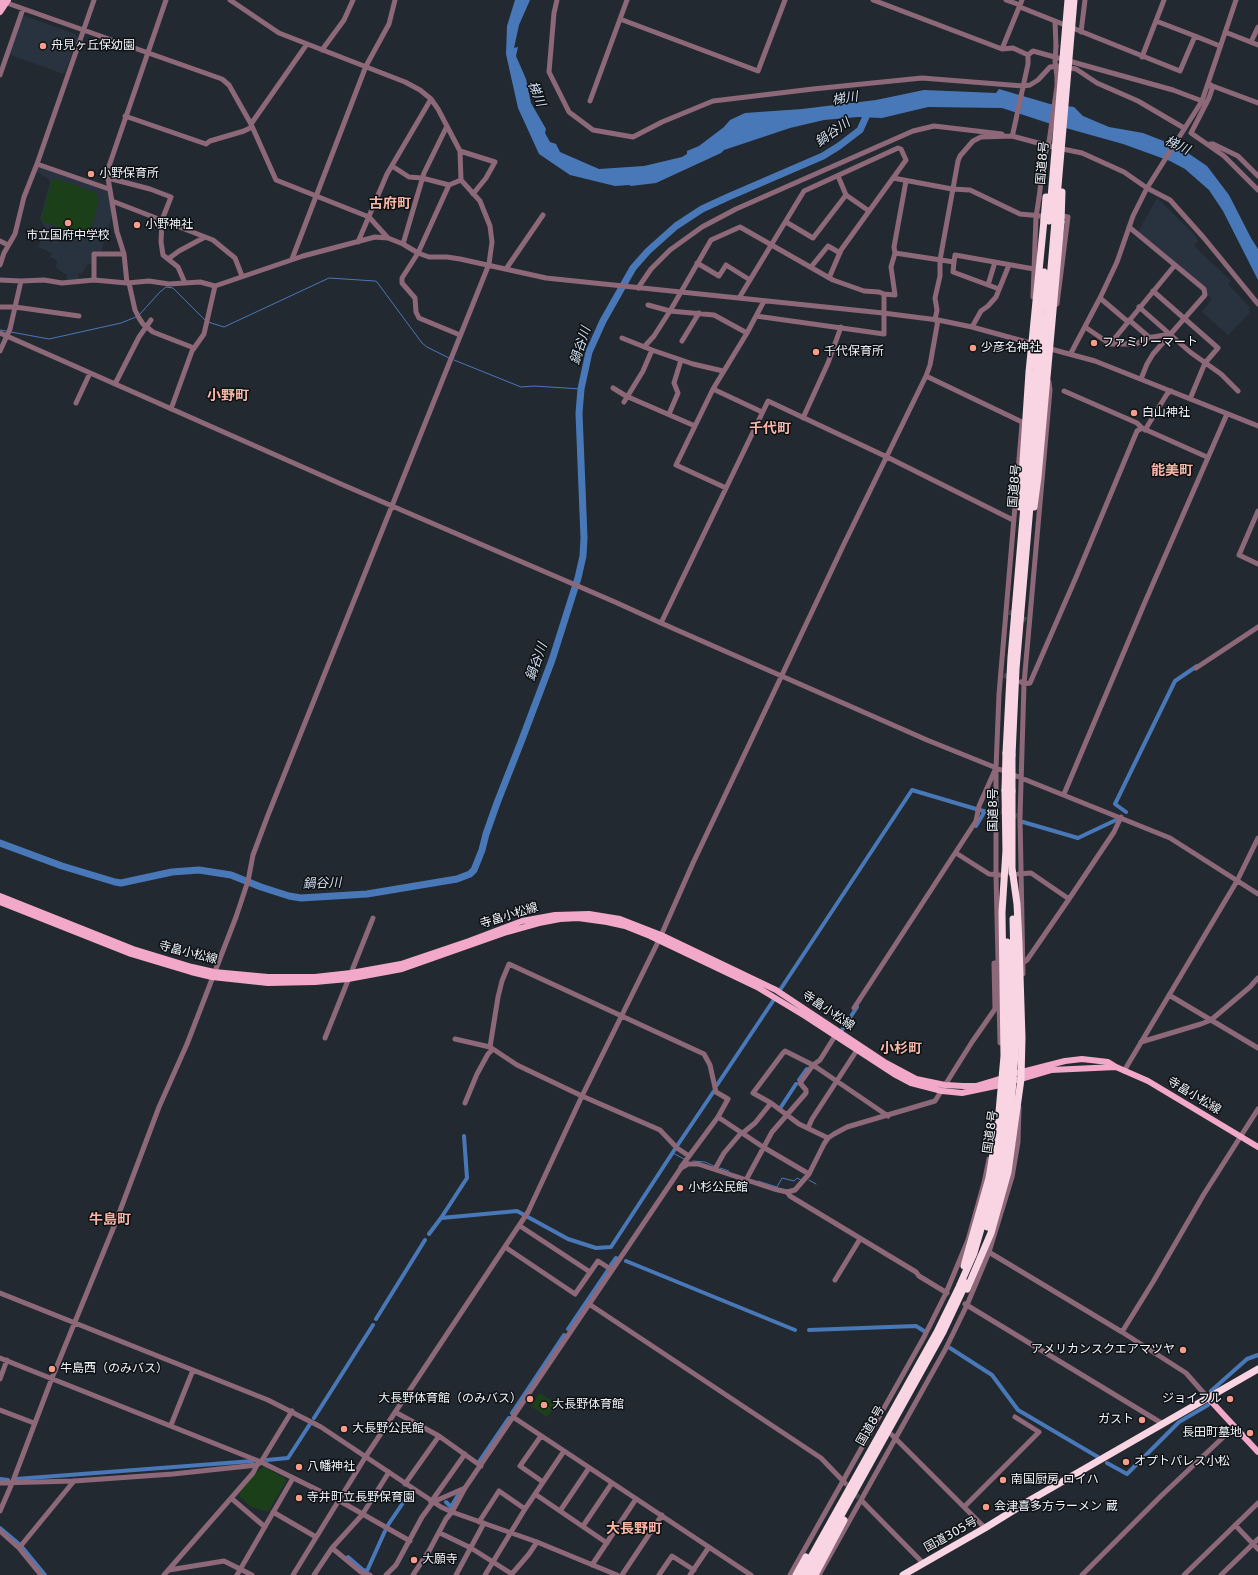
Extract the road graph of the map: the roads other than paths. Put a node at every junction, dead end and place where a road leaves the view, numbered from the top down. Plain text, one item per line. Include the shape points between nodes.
1 (94, 0) edge
2 (166, 0) edge
3 (230, 0) edge
4 (353, 0) edge
5 (395, 0) edge
6 (557, 0) edge
7 (627, 0) edge
8 (785, 0) edge
9 (873, 0) edge
10 (1006, 0) edge
11 (1068, 0) edge
12 (1074, 0) edge
13 (1085, 0) edge
14 (1164, 0) edge
15 (1236, 0) edge
16 (3, 2) edge
17 (1021, 4) edge
18 (23, 9) junction
19 (0, 12) edge
20 (620, 19) junction
21 (1156, 21) junction
22 (1056, 22) junction
23 (1258, 27) edge
24 (84, 29) junction
25 (1081, 32) junction
26 (1224, 32) junction
27 (1195, 36) junction
28 (1251, 42) junction
29 (307, 44) junction
30 (1258, 45) edge
31 (1220, 46) junction
32 (1002, 49) junction
33 (322, 50) junction
34 (148, 53) junction
35 (1028, 55) junction
36 (1142, 57) junction
37 (366, 66) junction
38 (0, 74) edge
39 (1209, 85) junction
40 (1023, 87) junction
41 (431, 99) junction
42 (590, 101) dead end
43 (1202, 101) junction
44 (1258, 103) edge
45 (126, 116) junction
46 (252, 126) junction
47 (447, 126) junction
48 (1184, 130) junction
49 (1060, 133) junction
50 (1011, 135) junction
51 (1208, 144) junction
52 (460, 151) junction
53 (37, 164) junction
54 (392, 166) junction
55 (838, 176) junction
56 (1258, 176) edge
57 (108, 178) junction
58 (422, 178) junction
59 (893, 178) junction
60 (461, 180) junction
61 (906, 181) junction
62 (449, 185) junction
63 (1148, 187) junction
64 (109, 189) junction
65 (952, 189) junction
66 (1258, 190) edge
67 (473, 194) junction
68 (846, 195) junction
69 (316, 196) junction
70 (112, 201) junction
71 (869, 211) junction
72 (544, 215) dead end
73 (369, 217) junction
74 (1050, 219) junction
75 (162, 220) junction
76 (786, 222) junction
77 (1129, 227) junction
78 (205, 237) junction
79 (388, 238) junction
80 (0, 241) edge
81 (358, 242) junction
82 (403, 244) junction
83 (8, 245) junction
84 (772, 245) junction
85 (418, 253) junction
86 (840, 253) junction
87 (895, 253) junction
88 (124, 254) junction
89 (168, 259) junction
90 (292, 259) junction
91 (940, 260) junction
92 (954, 262) junction
93 (995, 262) junction
94 (697, 263) junction
95 (0, 264) edge
96 (489, 264) junction
97 (1009, 265) junction
98 (1175, 265) junction
99 (811, 267) junction
100 (506, 269) junction
101 (1034, 269) junction
102 (242, 276) junction
103 (829, 278) junction
104 (0, 280) edge
105 (94, 280) junction
106 (750, 280) junction
107 (21, 282) junction
108 (128, 283) junction
109 (185, 283) junction
110 (988, 285) junction
111 (215, 286) junction
112 (638, 288) junction
113 (999, 289) junction
114 (1153, 291) junction
115 (680, 293) junction
116 (884, 294) junction
117 (739, 298) junction
118 (1100, 298) junction
119 (764, 301) junction
120 (1258, 304) edge
121 (648, 305) dead end
122 (0, 307) edge
123 (15, 307) junction
124 (1139, 307) junction
125 (670, 311) junction
126 (699, 313) junction
127 (883, 313) junction
128 (79, 316) dead end
129 (756, 316) junction
130 (1047, 316) junction
131 (1184, 319) junction
132 (151, 320) dead end
133 (937, 320) junction
134 (1128, 321) junction
135 (1034, 322) junction
136 (146, 326) junction
137 (841, 327) junction
138 (972, 327) junction
139 (1085, 328) junction
140 (0, 333) edge
141 (8, 333) junction
142 (747, 333) junction
143 (1171, 334) junction
144 (460, 335) junction
145 (622, 338) dead end
146 (1150, 338) junction
147 (682, 340) dead end
148 (1032, 344) junction
149 (1110, 344) junction
150 (644, 347) junction
151 (194, 348) junction
152 (1049, 348) junction
153 (652, 350) junction
154 (0, 352) edge
155 (1071, 353) junction
156 (681, 360) junction
157 (1205, 363) junction
158 (1047, 370) junction
159 (723, 371) junction
160 (90, 373) junction
161 (926, 376) junction
162 (1035, 378) junction
163 (1141, 379) junction
164 (115, 384) junction
165 (613, 388) dead end
166 (713, 389) junction
167 (1064, 391) dead end
168 (1171, 391) junction
169 (1238, 391) dead end
170 (626, 396) junction
171 (1190, 399) junction
172 (624, 402) dead end
173 (76, 403) dead end
174 (171, 409) junction
175 (762, 412) junction
176 (669, 414) junction
177 (1227, 414) junction
178 (803, 418) junction
179 (1022, 422) junction
180 (695, 426) junction
181 (1258, 426) edge
182 (1143, 429) junction
183 (887, 457) junction
184 (1207, 457) junction
185 (726, 488) junction
186 (392, 505) junction
187 (1258, 511) edge
188 (1024, 520) junction
189 (1025, 535) junction
190 (1258, 564) edge
191 (662, 624) junction
192 (1258, 627) edge
193 (1196, 668) dead end
194 (782, 676) junction
195 (1023, 683) junction
196 (1009, 754) junction
197 (996, 768) junction
198 (1021, 777) junction
199 (1008, 790) junction
200 (1064, 794) junction
201 (1121, 817) junction
202 (1258, 838) edge
203 (1006, 850) junction
204 (956, 853) junction
205 (1020, 874) junction
206 (998, 875) junction
207 (1237, 881) junction
208 (1258, 894) edge
209 (0, 896) edge
210 (1069, 899) junction
211 (0, 902) edge
212 (373, 918) dead end
213 (660, 938) junction
214 (1023, 962) junction
215 (998, 963) junction
216 (213, 974) junction
217 (349, 976) junction
218 (1258, 978) edge
219 (1169, 995) junction
220 (854, 1008) dead end
221 (620, 1017) junction
222 (1211, 1020) junction
223 (835, 1036) junction
224 (325, 1038) dead end
225 (455, 1040) dead end
226 (1016, 1040) junction
227 (1141, 1042) junction
228 (491, 1048) junction
229 (1258, 1048) edge
230 (857, 1050) junction
231 (1004, 1056) junction
232 (813, 1065) junction
233 (1124, 1071) junction
234 (1021, 1075) junction
235 (838, 1081) junction
236 (1002, 1082) junction
237 (945, 1085) junction
238 (942, 1091) junction
239 (582, 1096) junction
240 (1019, 1100) junction
241 (465, 1103) dead end
242 (771, 1103) junction
243 (1258, 1109) edge
244 (787, 1115) junction
245 (888, 1116) junction
246 (718, 1117) junction
247 (998, 1123) junction
248 (808, 1128) junction
249 (741, 1133) junction
250 (1241, 1137) junction
251 (828, 1138) junction
252 (763, 1147) junction
253 (1258, 1147) edge
254 (688, 1156) junction
255 (681, 1168) junction
256 (715, 1169) junction
257 (809, 1174) junction
258 (746, 1180) junction
259 (787, 1192) junction
260 (520, 1226) junction
261 (860, 1238) junction
262 (506, 1247) junction
263 (987, 1251) junction
264 (612, 1270) junction
265 (590, 1272) junction
266 (835, 1280) dead end
267 (0, 1293) edge
268 (952, 1295) junction
269 (589, 1304) junction
270 (966, 1305) junction
271 (75, 1323) junction
272 (1122, 1332) junction
273 (0, 1358) edge
274 (7, 1360) junction
275 (1258, 1369) edge
276 (193, 1370) junction
277 (52, 1378) junction
278 (0, 1379) edge
279 (1208, 1398) junction
280 (0, 1410) edge
281 (292, 1411) junction
282 (395, 1412) junction
283 (872, 1414) dead end
284 (514, 1417) junction
285 (1015, 1417) dead end
286 (879, 1419) junction
287 (34, 1423) junction
288 (1163, 1424) junction
289 (170, 1425) junction
290 (1234, 1427) junction
291 (439, 1436) junction
292 (541, 1436) junction
293 (894, 1436) junction
294 (564, 1451) junction
295 (1258, 1452) edge
296 (465, 1454) junction
297 (366, 1456) junction
298 (866, 1458) junction
299 (259, 1463) junction
300 (481, 1466) junction
301 (589, 1468) junction
302 (390, 1472) junction
303 (293, 1478) junction
304 (13, 1480) junction
305 (74, 1481) junction
306 (0, 1482) edge
307 (543, 1482) junction
308 (844, 1482) junction
309 (612, 1483) junction
310 (406, 1484) junction
311 (465, 1488) junction
312 (535, 1494) junction
313 (231, 1498) junction
314 (636, 1499) junction
315 (860, 1499) junction
316 (338, 1500) junction
317 (432, 1502) junction
318 (1258, 1503) edge
319 (964, 1507) junction
320 (525, 1509) junction
321 (0, 1511) edge
322 (560, 1511) junction
323 (273, 1512) junction
324 (452, 1512) junction
325 (362, 1515) junction
326 (662, 1516) junction
327 (481, 1523) junction
328 (1235, 1525) junction
329 (583, 1526) junction
330 (265, 1527) junction
331 (985, 1528) junction
332 (0, 1531) edge
333 (440, 1533) junction
334 (511, 1533) junction
335 (316, 1537) junction
336 (1258, 1539) edge
337 (410, 1541) junction
338 (537, 1542) junction
339 (607, 1543) junction
340 (1253, 1544) junction
341 (709, 1547) junction
342 (19, 1548) junction
343 (332, 1548) junction
344 (471, 1548) junction
345 (1258, 1549) edge
346 (493, 1561) junction
347 (923, 1563) junction
348 (592, 1565) junction
349 (242, 1569) junction
350 (169, 1570) junction
351 (694, 1570) junction
352 (808, 1573) edge
353 (512, 1574) edge
354 (1187, 1574) edge
355 (41, 1575) edge
356 (164, 1575) edge
357 (238, 1575) edge
358 (252, 1575) edge
359 (293, 1575) edge
360 (314, 1575) edge
361 (370, 1575) edge
362 (386, 1575) edge
363 (413, 1575) edge
364 (456, 1575) edge
365 (485, 1575) edge
366 (617, 1575) edge
367 (622, 1575) edge
368 (659, 1575) edge
369 (690, 1575) edge
370 (751, 1575) edge
371 (790, 1575) edge
372 (796, 1575) edge
373 (819, 1575) edge
374 (903, 1575) edge
375 (1082, 1575) edge
376 (1221, 1575) edge

1 - 24 street
2 - 34 street
3 - 29 street via 279,33
4 - 33 street via 344,20
5 - 37 street via 389,24
6 - 40 street via 549,72 569,112 593,130 613,134 633,137 713,101 813,89 922,78
7 - 20 street
8 - 20 street via 758,71
9 - 32 street
10 - 17 street
11 - 49 highway, 国道8号, bridge
12 - 49 highway, 国道8号, bridge
13 - 25 street
14 - 21 street
15 - 26 street
16 - 18 street
16 - 19 main road
17 - 22 street
17 - 32 street
18 - 24 street
18 - 38 street
20 - 42 street
21 - 27 street
21 - 36 street
22 - 25 street
22 - 74 street, bridge via 1057,86 1039,198
23 - 28 street
24 - 34 street
24 - 53 street
25 - 36 street
26 - 28 street
26 - 31 street
27 - 31 street
27 - 36 street via 1180,71
28 - 30 street
29 - 33 street
29 - 46 street
31 - 39 street
32 - 35 street via 1013,48
33 - 37 street
34 - 45 street
34 - 46 street via 226,81
35 - 40 street
35 - 43 street via 1033,51 1173,90
37 - 41 street via 405,82
37 - 69 street
39 - 43 street
39 - 44 street
39 - 51 street via 1212,89 1209,98 1191,133
40 - 48 street via 1038,80 1050,67 1076,68 1097,83 1138,101
40 - 50 street
41 - 47 street
41 - 54 street
43 - 48 street
45 - 46 street via 206,144
45 - 57 street
46 - 69 street via 276,180
47 - 52 street
47 - 58 street
48 - 63 street
49 - 74 highway, 国道8号, bridge
49 - 74 highway, bridge via 1063,171
50 - 63 street via 1082,153 1124,172
50 - 65 street via 981,137 973,141 960,156
50 - 112 street via 934,126 913,131 736,209 702,227 670,250 651,269
51 - 56 street via 1238,156
51 - 66 street
52 - 60 street
52 - 67 street via 495,162
53 - 64 street
53 - 83 street via 24,197 15,234
54 - 58 street via 410,177
54 - 73 street
55 - 59 street via 898,148 906,160
55 - 68 street
55 - 76 street via 804,191
57 - 64 street
57 - 75 street via 171,197
58 - 62 street
58 - 82 street
59 - 61 street
59 - 71 street
60 - 62 street
60 - 67 street
61 - 65 street
61 - 87 street via 894,246
62 - 85 street
63 - 77 street
63 - 120 street via 1170,200
64 - 70 street
65 - 74 street via 970,190 1020,214
65 - 91 street
67 - 96 street via 480,201 490,226 492,242
68 - 71 street
68 - 76 street via 813,238
69 - 73 street
69 - 90 street
70 - 75 street
70 - 88 street
71 - 86 street
72 - 100 street
73 - 79 street
73 - 81 street
74 - 101 street
74 - 130 highway, 国道8号
74 - 130 highway
74 - 135 highway
75 - 78 street
75 - 89 street via 161,242 163,254
76 - 84 street
77 - 98 street
77 - 118 street via 1117,262
78 - 89 street
78 - 102 street via 235,258
79 - 81 street via 375,237
79 - 82 street
80 - 83 street
81 - 90 street
82 - 85 street
83 - 95 street
84 - 94 street via 740,227 711,240
84 - 99 street
84 - 106 street
85 - 96 street via 429,257 447,257
85 - 144 street via 402,278 402,283 415,298 419,318
86 - 99 street via 828,246
86 - 103 street
87 - 91 street
87 - 116 street via 891,267 895,295
88 - 105 street via 94,254
88 - 108 street
89 - 109 street via 178,267
90 - 102 street
91 - 92 street
91 - 133 street via 940,276 935,298
92 - 93 street via 955,255
92 - 110 street via 952,272
93 - 97 street
93 - 110 street
94 - 106 street via 719,276 726,265
94 - 115 street
96 - 100 street
96 - 144 street
97 - 101 street
97 - 113 street
98 - 114 street
98 - 131 street via 1204,289 1205,296
99 - 103 street
100 - 112 street via 546,278
101 - 135 street
102 - 111 street
103 - 116 street via 864,291
104 - 107 street
105 - 107 street via 62,283 44,280
105 - 108 street
106 - 117 street
107 - 123 street
108 - 109 street
108 - 136 street via 138,316
109 - 111 street via 200,282
110 - 113 street
111 - 151 street via 204,334
112 - 115 street
113 - 138 street via 996,297 981,311
114 - 124 street
114 - 131 street
115 - 117 street
115 - 125 street
116 - 127 street
117 - 119 street
118 - 134 street
118 - 139 street
119 - 127 street
119 - 129 street
121 - 125 street
122 - 123 street
123 - 128 street
123 - 141 street
124 - 134 street
124 - 143 street
125 - 126 street
125 - 150 street
126 - 142 street via 714,315
126 - 147 street
127 - 133 street
127 - 137 street via 884,334
129 - 137 street
129 - 142 street
130 - 152 highway
130 - 162 highway, 国道8号, bridge
131 - 143 street
131 - 157 street via 1218,348
132 - 136 street
133 - 138 street
133 - 161 street
134 - 146 street
134 - 149 street
135 - 148 highway
136 - 151 street via 153,332
136 - 164 street
137 - 178 street
138 - 148 street
139 - 149 street
139 - 155 street
140 - 141 street
141 - 154 street
141 - 160 street
142 - 159 street
143 - 146 street
143 - 157 street
143 - 163 street via 1153,354
144 - 186 street
145 - 150 street
146 - 149 street via 1136,344
148 - 152 street
148 - 162 highway
150 - 153 street
151 - 174 street
152 - 155 street
152 - 158 highway
153 - 156 street
153 - 170 street via 643,371
155 - 163 street
156 - 159 street
156 - 176 street via 674,383 678,393
157 - 169 street
157 - 171 street
158 - 188 highway via 1038,477
158 - 195 street via 1050,390
159 - 166 street
160 - 164 street
160 - 173 street
161 - 179 street
161 - 183 street
162 - 179 street via 1026,380
162 - 188 highway, 国道8号
163 - 168 street
164 - 174 street
165 - 170 street
166 - 175 street
166 - 180 street
167 - 182 street via 1137,423
168 - 171 street
168 - 182 street
170 - 172 street
170 - 176 street
171 - 177 street
174 - 186 street
175 - 178 street via 768,401
175 - 185 street
176 - 180 street
177 - 181 street
177 - 184 street
178 - 183 street
179 - 188 street
180 - 185 street via 676,465
182 - 184 street
182 - 195 street via 1137,431 1030,683
183 - 188 street
183 - 194 street
184 - 200 street
185 - 191 street
186 - 191 street
186 - 216 street via 270,808 253,855 244,895
187 - 190 street via 1239,555
188 - 189 highway, 国道8号
188 - 197 street via 1007,612
189 - 196 highway, 国道8号 via 1011,657
189 - 196 highway, 国道8号 via 1028,560 1024,577
191 - 194 street
192 - 193 street
194 - 197 street
194 - 213 street
195 - 198 street
196 - 199 highway, 国道8号, bridge
197 - 198 street
197 - 204 street via 979,804 976,822
197 - 206 street
198 - 200 street
198 - 205 street via 1018,816
199 - 203 highway, 国道8号
199 - 226 highway, 国道8号
200 - 201 street
201 - 207 street via 1170,838
201 - 210 street via 1114,832
202 - 207 street
203 - 226 highway, 国道8号
203 - 231 highway via 1002,912
204 - 206 street via 989,874
204 - 220 street
205 - 210 street via 1031,873
205 - 214 street
206 - 215 street
207 - 208 street
207 - 219 street
209 - 216 main road, 寺畠小松線 via 133,949
210 - 214 street via 1027,960
211 - 216 main road, 寺畠小松線 via 132,954 191,972
212 - 217 street
213 - 217 main road, 寺畠小松線 via 620,919 589,914 555,915 522,921 401,964
213 - 221 street
213 - 223 main road, 寺畠小松線 via 757,987
213 - 237 main road, 寺畠小松線 via 776,990 906,1075
214 - 226 street via 1025,1033
215 - 231 street via 1000,1043
215 - 237 street via 994,963 995,1010
216 - 217 main road, 寺畠小松線 via 268,983 315,982
216 - 271 street
217 - 224 street
218 - 222 street
219 - 222 street
219 - 227 street
221 - 228 street via 509,964 498,997
221 - 239 street
221 - 246 street via 704,1054 710,1065 716,1092 728,1099
222 - 227 street
222 - 229 street
223 - 230 main road, 寺畠小松線
223 - 232 street via 820,1060
225 - 228 street
226 - 234 highway
226 - 268 highway, 国道8号, bridge via 1008,1119 986,1215 974,1253
227 - 233 street
228 - 239 street via 518,1065
228 - 241 street
230 - 235 street
230 - 238 main road, 寺畠小松線 via 903,1079
231 - 236 highway
232 - 235 street
232 - 242 street via 785,1051 753,1093
232 - 244 street via 800,1082 806,1093
233 - 234 main road, 寺畠小松線 via 1108,1062 1082,1059 1054,1063
233 - 250 main road, 寺畠小松線 via 1148,1081
234 - 236 main road, 寺畠小松線
234 - 240 highway
235 - 245 street
235 - 248 street
236 - 237 main road, 寺畠小松線 via 976,1086
236 - 238 main road, 寺畠小松線 via 962,1093
236 - 247 highway
237 - 238 street
238 - 245 street via 935,1101
239 - 254 street via 660,1130
239 - 260 street
240 - 263 street via 1019,1128 1012,1177
240 - 268 highway via 1008,1172 991,1233 966,1290
242 - 244 street
242 - 249 street via 755,1123
243 - 250 street
244 - 248 street
244 - 252 street
245 - 251 street via 847,1127
246 - 249 street
246 - 254 street
247 - 268 highway via 989,1178
247 - 268 street via 994,1129 984,1183
248 - 251 street
249 - 252 street
249 - 256 street via 724,1152
250 - 253 main road, 寺畠小松線
250 - 272 street
251 - 257 street
252 - 257 street
252 - 258 street
254 - 255 street
255 - 256 street via 688,1164 698,1164
255 - 264 street
256 - 258 street
257 - 259 street via 795,1190
258 - 259 street
259 - 261 street
260 - 262 street
260 - 265 street
261 - 266 street
261 - 268 street
262 - 265 street via 575,1294
262 - 282 street
263 - 270 street
263 - 272 street
264 - 265 street via 598,1260
264 - 269 street
267 - 271 street
268 - 286 street via 924,1337
268 - 298 highway, 国道8号 via 937,1332
268 - 352 highway, 国道8号 via 943,1332 875,1455 852,1504
269 - 284 street
269 - 308 street via 821,1458
270 - 288 street
270 - 293 street via 944,1350
271 - 276 street
271 - 277 street
272 - 279 street via 1186,1374
273 - 274 street
274 - 277 street
274 - 278 street
275 - 279 highway, 国道305号
276 - 281 street
276 - 289 street
277 - 287 street
277 - 289 street
279 - 288 highway, 国道305号
279 - 290 main road
280 - 287 street
281 - 297 street
281 - 299 street
282 - 291 street
282 - 297 street
283 - 286 street
284 - 292 street
284 - 300 street
285 - 319 street via 1039,1432
286 - 308 street
287 - 304 street
288 - 331 highway, 国道305号
289 - 299 street
290 - 295 main road
290 - 375 street
291 - 296 street
291 - 310 street
292 - 294 street
292 - 307 street via 520,1466
293 - 315 street
293 - 319 street
294 - 301 street
294 - 307 street
296 - 300 street
296 - 317 street
297 - 302 street
297 - 316 street
298 - 352 highway, 国道8号
298 - 372 highway via 860,1462
299 - 303 street
299 - 305 street via 173,1474
299 - 313 street
300 - 311 street
301 - 309 street
301 - 322 street
302 - 310 street
302 - 325 street
303 - 316 street
303 - 323 street
304 - 305 street
304 - 306 street
304 - 321 street
305 - 342 street
307 - 312 street
308 - 371 street
309 - 314 street
309 - 329 street
310 - 317 street
311 - 317 street
311 - 324 street
312 - 320 street
312 - 322 street
313 - 330 street
313 - 350 street
314 - 326 street
314 - 339 street
315 - 347 street
315 - 373 street
316 - 325 street
316 - 335 street
317 - 324 street
317 - 337 street
318 - 328 street
319 - 331 street
320 - 327 street via 499,1492
320 - 334 street
322 - 329 street
323 - 330 street
323 - 335 street
324 - 327 street
324 - 333 street
325 - 337 street
325 - 343 street
326 - 341 street
326 - 367 street
327 - 334 street
327 - 344 street
328 - 340 street
328 - 354 street
329 - 339 street
330 - 349 street
331 - 347 highway, 国道305号
332 - 342 street
333 - 344 street
333 - 363 street
334 - 338 street
334 - 346 street
335 - 359 street
336 - 340 street
337 - 362 street via 396,1565
338 - 348 street
338 - 353 street
339 - 348 street
340 - 345 street
340 - 376 street
341 - 351 street
341 - 370 street
342 - 355 street
343 - 360 street
343 - 361 street via 362,1572
344 - 346 street
344 - 364 street
346 - 353 street
346 - 365 street
347 - 374 highway, 国道305号
348 - 366 street
349 - 350 street via 224,1561
349 - 357 street
349 - 358 street
350 - 356 street
351 - 368 street via 672,1556
351 - 369 street

